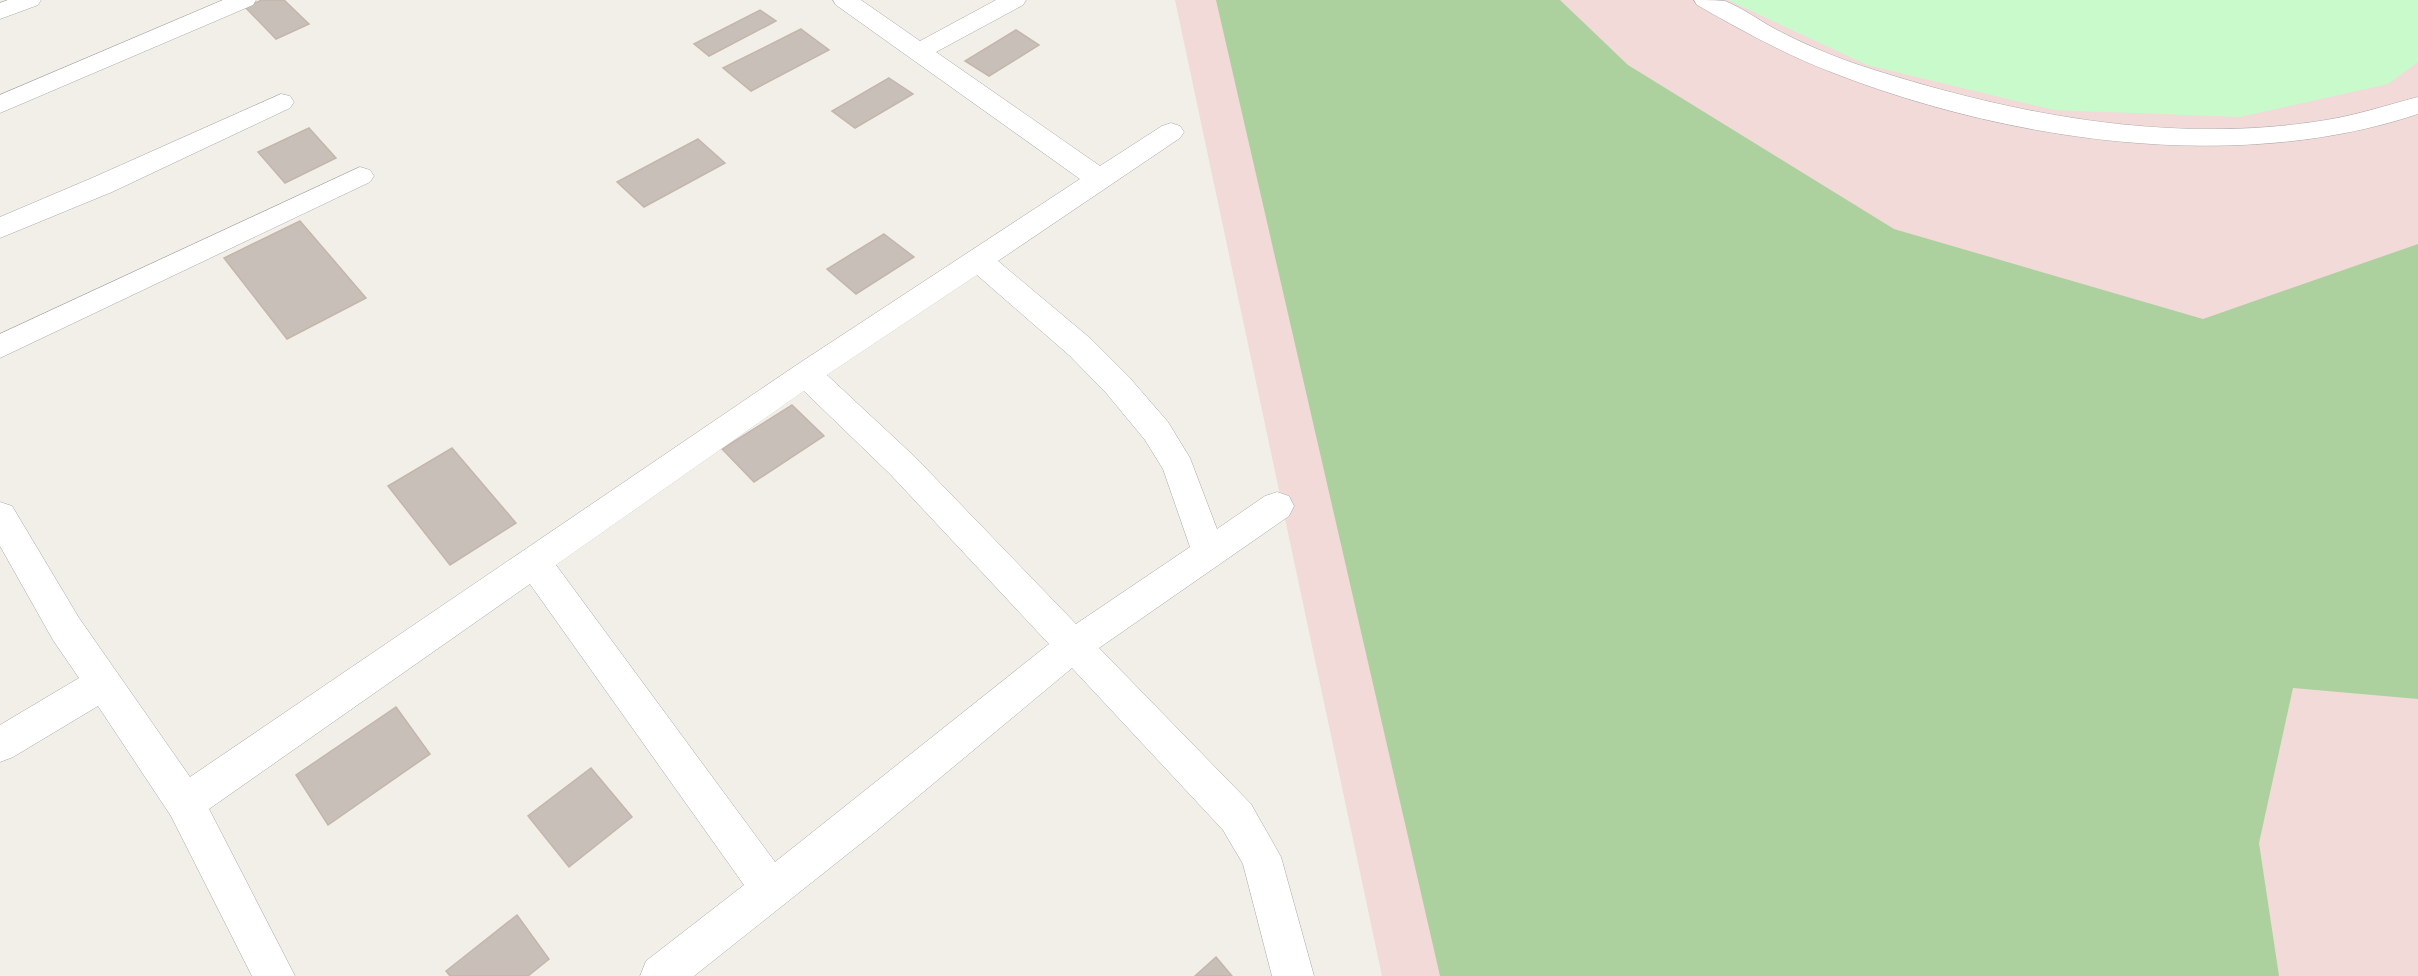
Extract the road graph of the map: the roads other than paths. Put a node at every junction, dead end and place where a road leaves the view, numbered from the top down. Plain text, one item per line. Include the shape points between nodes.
1 (29, 0) edge
2 (244, 0) edge
3 (845, 0) edge
4 (1014, 0) edge
5 (1706, 0) edge
6 (0, 12) edge
7 (918, 52) junction
8 (281, 102) dead end
9 (0, 105) edge
10 (2418, 105) edge
11 (1171, 132) dead end
12 (360, 176) dead end
13 (1099, 179) junction
14 (0, 228) edge
15 (978, 260) junction
16 (0, 347) edge
17 (806, 374) junction
18 (1277, 506) dead end
19 (0, 516) edge
20 (1209, 553) junction
21 (534, 562) junction
22 (1073, 646) junction
23 (102, 684) junction
24 (0, 745) edge
25 (185, 803) junction
26 (771, 890) junction
27 (274, 976) edge
28 (661, 976) edge
29 (1293, 976) edge

1 - 6 street
2 - 9 street
3 - 7 street
4 - 7 street
5 - 10 street via 1780,41 1848,69 1946,100 2083,128 2163,136 2240,137 2312,131 2376,119
7 - 13 street
8 - 14 street
11 - 13 street
12 - 16 street
13 - 15 street
15 - 17 street
15 - 20 street via 1070,336 1110,375 1161,437 1174,457
17 - 21 street
17 - 22 street via 903,466
18 - 20 street
19 - 23 street
20 - 22 street
21 - 25 street
21 - 26 street
22 - 26 street
22 - 29 street via 1237,817 1261,857
23 - 24 street
23 - 25 street
25 - 27 street
26 - 28 street

